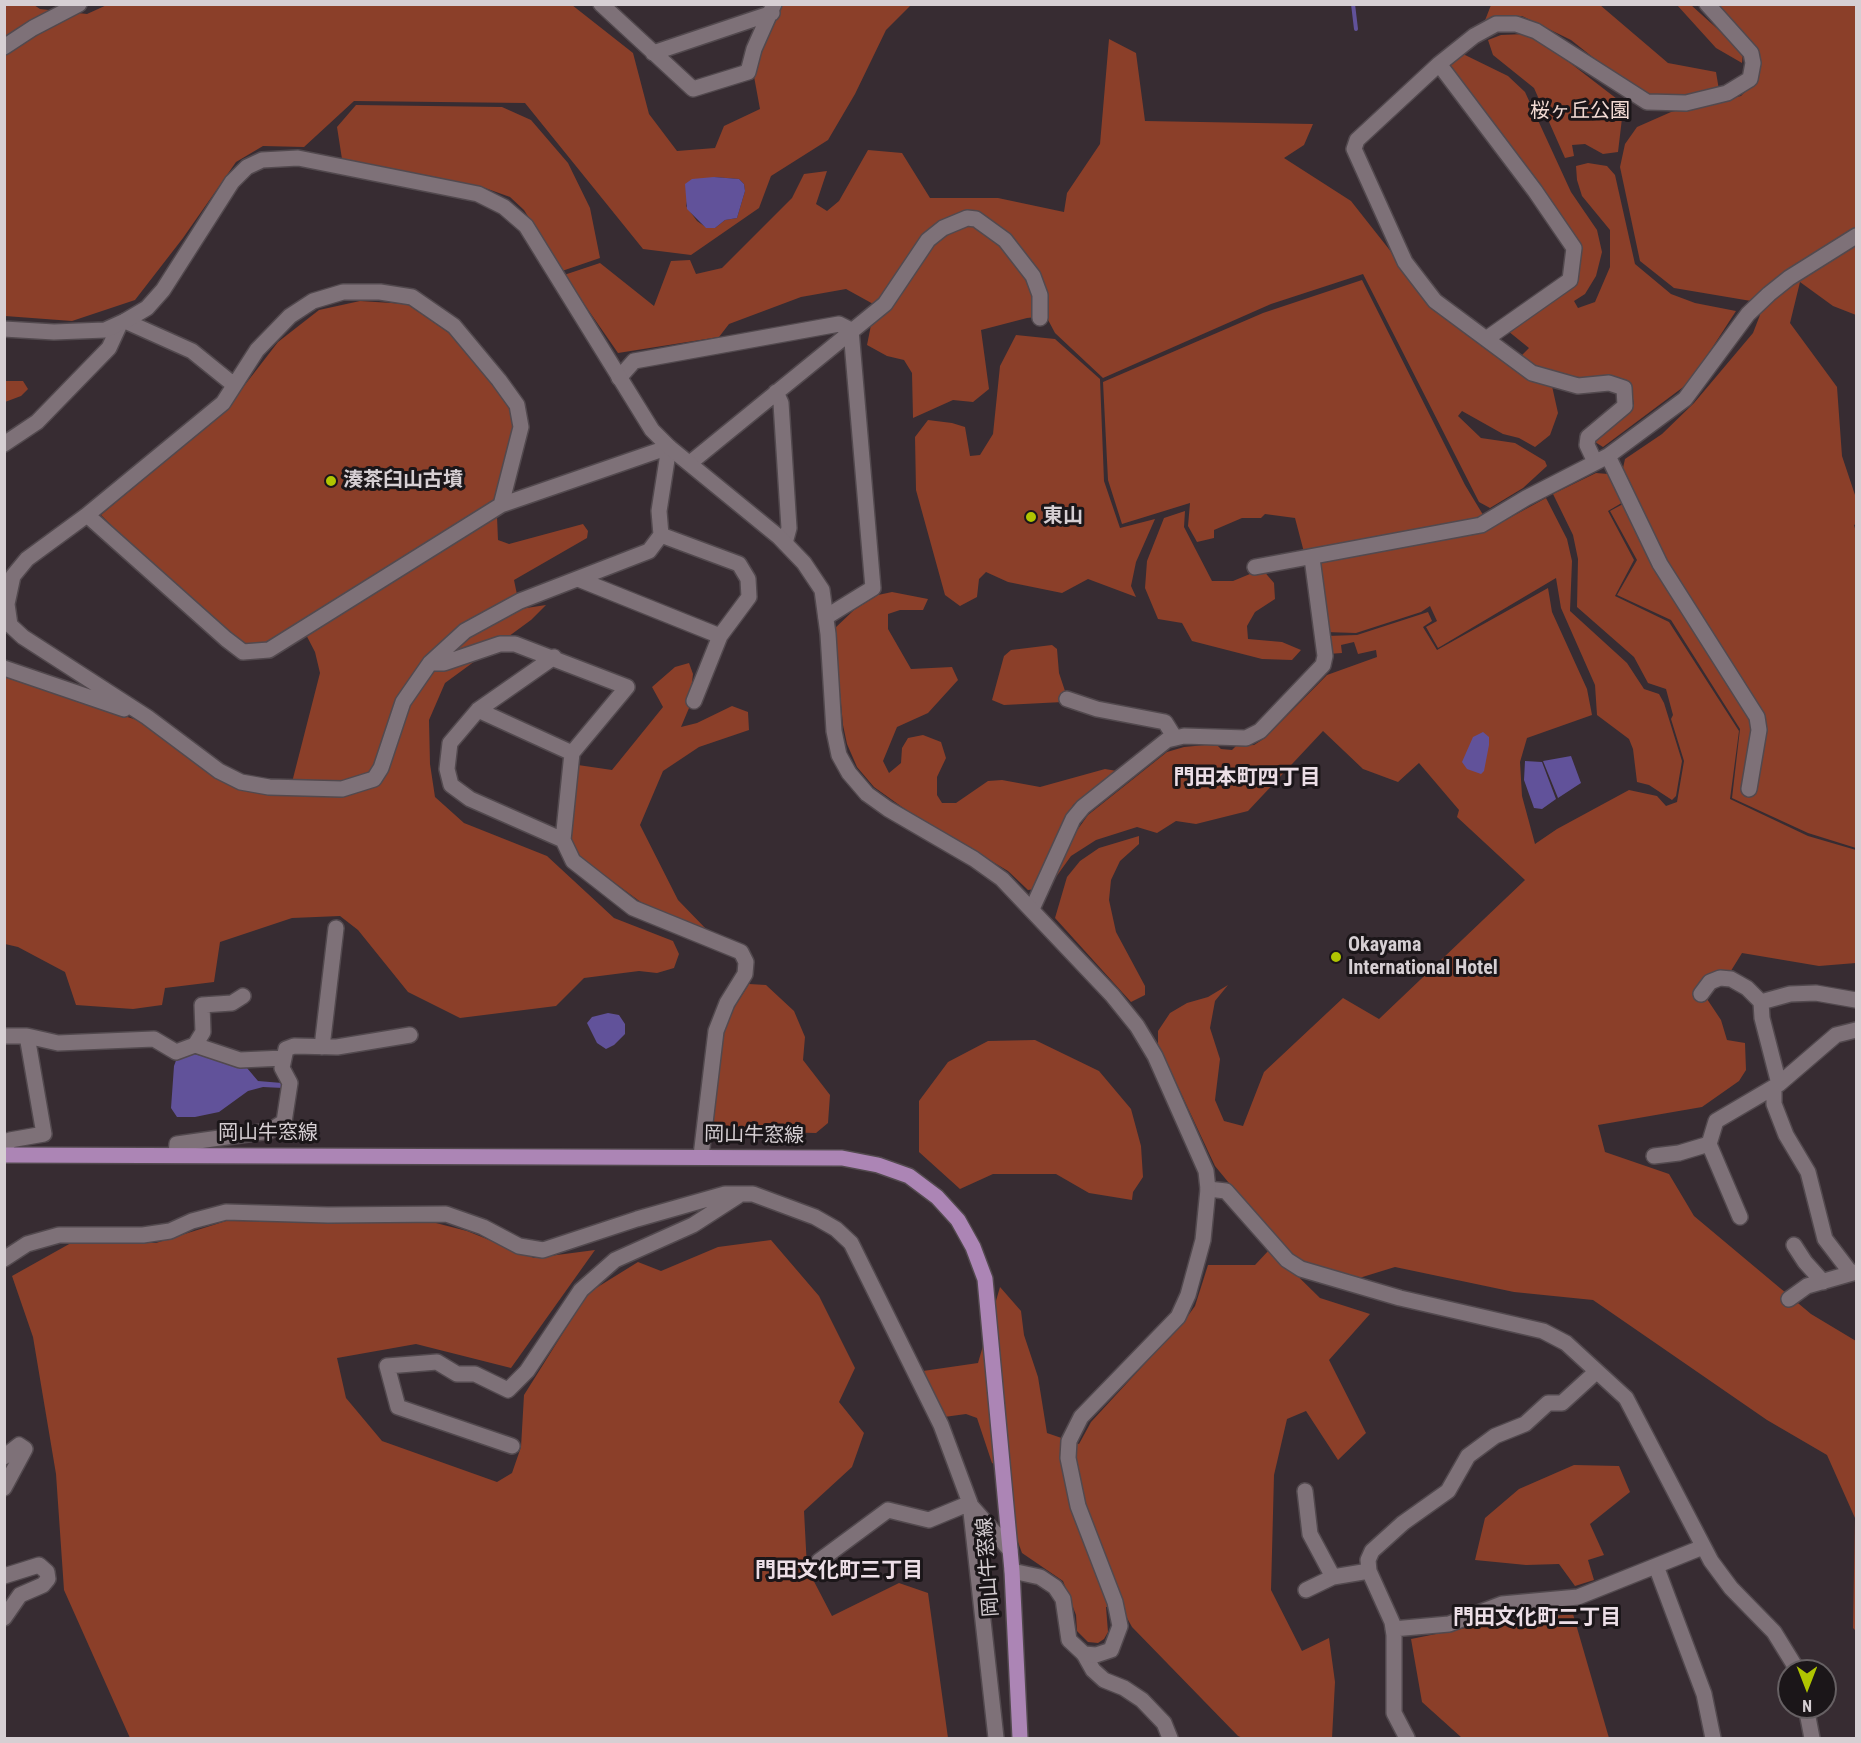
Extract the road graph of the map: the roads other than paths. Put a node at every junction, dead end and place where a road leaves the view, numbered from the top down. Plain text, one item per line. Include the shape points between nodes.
1 (79, 4) edge
2 (601, 4) edge
3 (1707, 4) edge
4 (773, 9) edge
5 (4, 47) edge
6 (653, 53) junction
7 (1439, 64) junction
8 (1857, 236) edge
9 (1040, 318) dead end
10 (123, 323) junction
11 (4, 329) edge
12 (851, 330) junction
13 (1486, 339) junction
14 (619, 378) junction
15 (234, 385) junction
16 (776, 392) junction
17 (4, 444) edge
18 (669, 447) junction
19 (1602, 459) junction
20 (690, 463) junction
21 (501, 506) junction
22 (87, 515) junction
23 (661, 535) junction
24 (785, 543) junction
25 (1312, 558) junction
26 (1255, 567) dead end
27 (578, 579) junction
28 (826, 617) junction
29 (720, 636) junction
30 (554, 657) junction
31 (430, 663) junction
32 (4, 668) edge
33 (1067, 699) dead end
34 (694, 701) dead end
35 (478, 710) junction
36 (147, 717) junction
37 (1175, 738) junction
38 (572, 753) junction
39 (1749, 789) dead end
40 (563, 840) junction
41 (1032, 909) junction
42 (336, 928) dead end
43 (1701, 994) dead end
44 (243, 996) dead end
45 (1857, 1000) edge
46 (1761, 1002) junction
47 (1857, 1030) edge
48 (410, 1035) dead end
49 (4, 1036) edge
50 (27, 1036) junction
51 (195, 1045) junction
52 (322, 1047) junction
53 (284, 1058) junction
54 (1776, 1086) junction
55 (1709, 1144) junction
56 (4, 1149) edge
57 (4, 1155) edge
58 (176, 1155) junction
59 (701, 1156) junction
60 (1654, 1156) dead end
61 (1208, 1189) junction
62 (740, 1194) junction
63 (1740, 1217) dead end
64 (1794, 1245) dead end
65 (4, 1259) edge
66 (1854, 1272) edge
67 (1823, 1282) junction
68 (1789, 1299) dead end
69 (1596, 1372) junction
70 (512, 1446) dead end
71 (4, 1457) edge
72 (4, 1488) edge
73 (1305, 1491) dead end
74 (971, 1505) junction
75 (1703, 1547) junction
76 (1010, 1550) junction
77 (819, 1561) dead end
78 (1656, 1566) junction
79 (1012, 1571) junction
80 (1370, 1571) junction
81 (4, 1576) edge
82 (1333, 1577) junction
83 (1306, 1590) dead end
84 (4, 1618) edge
85 (1393, 1629) junction
86 (1084, 1654) junction
87 (1791, 1659) edge
88 (1808, 1719) edge
89 (996, 1738) edge
90 (1020, 1738) edge
91 (1170, 1738) edge
92 (1407, 1738) edge
93 (1713, 1738) edge
94 (1812, 1738) edge

1 - 5 street
2 - 6 street
3 - 7 street via 1750,53 1753,72 1750,79 1727,93 1686,103 1647,102 1536,31 1516,24 1496,24 1484,29
4 - 6 street
4 - 6 street via 748,72 693,89
7 - 13 street via 1357,140 1354,149 1406,262 1435,301
7 - 13 street via 1574,248 1570,280
8 - 19 street via 1769,294 1748,315 1685,399
9 - 12 street via 1040,295 1033,276 1005,240 989,226 967,218 943,228 928,240 885,304
10 - 11 street via 83,332
10 - 14 street via 147,308 163,290 232,183 247,167 270,158 298,158 465,190 504,207 526,226
10 - 15 street via 192,351
10 - 17 street via 101,356 37,422
12 - 14 street via 839,324 634,361
12 - 16 street
12 - 28 street via 873,588
13 - 19 street via 1532,373 1578,386 1609,383 1624,388 1625,406 1588,437 1587,445
14 - 18 street via 652,430
15 - 21 street via 257,350 290,316 313,302 343,292 412,297 454,326 517,405 521,427
15 - 22 street via 223,402
16 - 20 street
16 - 24 street via 781,403 789,528
18 - 20 street
18 - 21 street
18 - 23 street via 659,511
19 - 25 street via 1481,525
19 - 39 street via 1660,564 1757,717 1759,730
20 - 24 street
21 - 22 street via 286,642 269,650 243,652
22 - 36 street via 27,559 13,576 7,604 10,625
23 - 27 street via 649,550
23 - 29 street via 739,564 748,579 749,597
24 - 28 street via 822,590
25 - 26 street
25 - 37 street via 1323,665 1260,731 1246,738
27 - 29 street
27 - 31 street via 520,601 465,631
28 - 41 street via 834,731 839,755 849,773 867,794 888,809 1002,879
29 - 34 street
30 - 31 street via 515,644 500,644 444,663
30 - 35 street
30 - 38 street via 627,687
31 - 36 street via 403,702 374,779 342,789 241,782 219,771
32 - 36 street
33 - 37 street via 1165,722
35 - 38 street
35 - 40 street via 450,743 447,769 451,785 470,799
37 - 41 street via 1167,740 1083,807 1073,819
38 - 40 street
40 - 59 street via 573,861 633,908 741,952 746,962 745,974 716,1031
41 - 61 street via 1137,1026 1201,1155
42 - 52 street
43 - 46 street via 1719,978 1739,984
44 - 51 street via 232,1003 202,1005 203,1032
45 - 46 street via 1816,993 1790,994
46 - 54 street
47 - 54 street via 1836,1035
48 - 52 street
49 - 50 street
50 - 51 street via 58,1044 153,1039 176,1052
50 - 56 street via 44,1134 10,1140
51 - 53 street via 240,1060
52 - 53 street via 294,1046 286,1049
53 - 58 street via 282,1068 290,1083 284,1122 269,1131 177,1144
54 - 55 street via 1716,1121
54 - 66 street via 1774,1104 1786,1135 1808,1172 1825,1239
55 - 60 street
55 - 63 street
57 - 58 main road, 岡山牛窓線
58 - 59 main road, 岡山牛窓線
59 - 76 main road, 岡山牛窓線 via 842,1158 878,1165 909,1176 937,1197 958,1220 985,1279
61 - 69 street via 1226,1191 1287,1260 1301,1269 1400,1298 1543,1331 1566,1343
61 - 86 street via 1203,1240 1178,1317 1081,1417 1069,1441 1068,1458 1078,1506 1115,1602 1120,1626 1111,1650
62 - 65 street via 726,1194 637,1219 543,1250 519,1246 446,1214 226,1212 170,1231 143,1235 59,1235 27,1244
62 - 70 street via 693,1225 615,1260 580,1290 527,1371 508,1390 475,1374 457,1374 436,1362 387,1366 398,1407
62 - 74 street via 753,1194 815,1217 851,1243 941,1425
64 - 67 street
66 - 67 street
67 - 68 street via 1807,1286
69 - 75 street via 1626,1398
69 - 80 street via 1562,1403 1548,1403 1525,1424 1495,1436 1468,1456 1448,1491 1372,1551 1368,1560
71 - 72 street via 19,1445 25,1449
73 - 82 street via 1310,1534
74 - 76 street
74 - 77 street via 929,1520 888,1510
74 - 89 street
75 - 78 street
75 - 87 street via 1731,1588 1774,1632
76 - 79 main road, 岡山牛窓線
78 - 85 street via 1578,1597 1502,1605 1449,1624
78 - 93 street via 1704,1694
79 - 86 street via 1040,1577 1055,1587 1063,1599 1069,1640
79 - 90 main road, 岡山牛窓線
80 - 82 street
80 - 85 street
81 - 84 street via 39,1565 48,1579 20,1595
82 - 83 street
85 - 92 street via 1394,1713
86 - 91 street via 1104,1680 1142,1700 1164,1723
88 - 94 street

